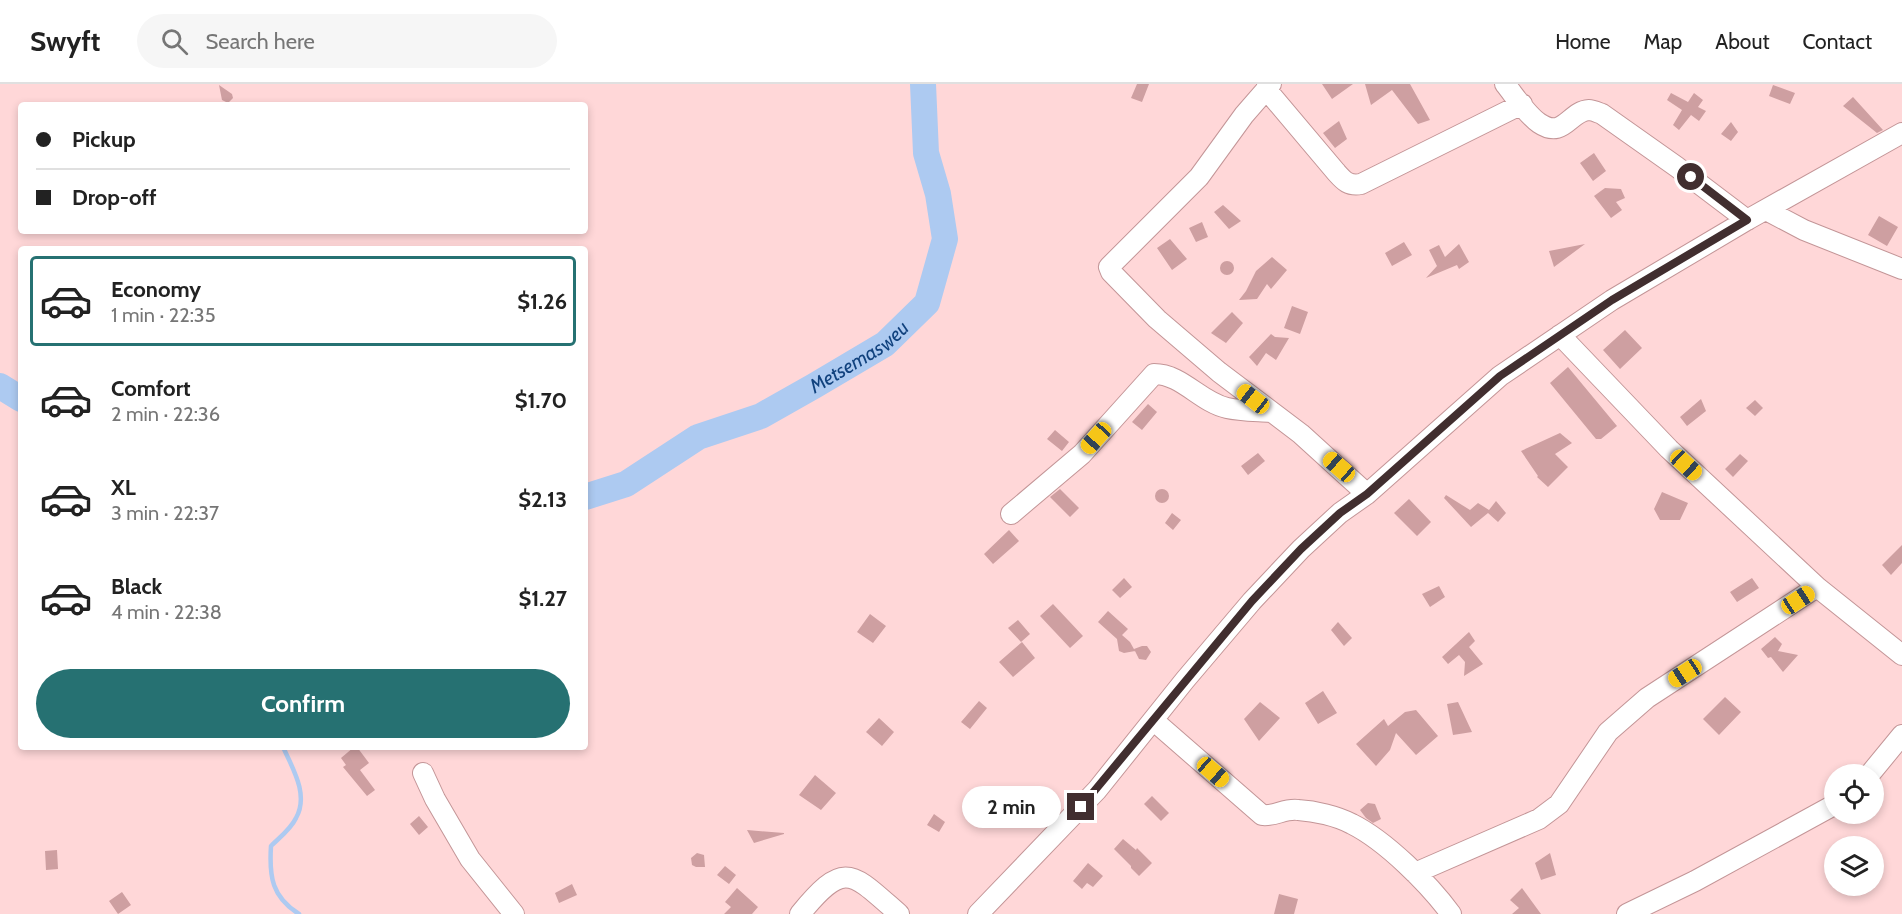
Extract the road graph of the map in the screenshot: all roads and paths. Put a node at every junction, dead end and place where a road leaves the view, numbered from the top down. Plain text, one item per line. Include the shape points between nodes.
1 (1505, 84) edge
2 (1269, 86) edge
3 (1522, 104) junction
4 (1902, 133) edge
5 (1766, 210) junction
6 (1747, 220) junction
7 (1902, 269) edge
8 (1560, 335) junction
9 (1270, 412) junction
10 (1367, 494) junction
11 (1011, 514) dead end
12 (1817, 587) junction
13 (1902, 655) edge
14 (1153, 720) junction
15 (1902, 735) edge
16 (1878, 764) edge
17 (423, 773) dead end
18 (1824, 810) edge
19 (1415, 873) junction
20 (514, 914) edge
21 (800, 914) edge
22 (899, 914) edge
23 (978, 914) edge
24 (1451, 914) edge
25 (1627, 914) edge

1 - 3 street
2 - 3 street via 1336,172 1352,185
2 - 9 street via 1198,177 1109,267 1157,319
3 - 6 street via 1538,123 1551,129 1562,127 1589,110 1602,114
4 - 5 street
5 - 6 street
5 - 7 street via 1804,230
6 - 8 street
8 - 10 street via 1500,376
8 - 12 street via 1669,449
9 - 10 street via 1301,434
9 - 11 street via 1226,408 1166,374 1154,374 1082,454
10 - 14 street via 1301,549 1252,601
12 - 13 street
12 - 19 street via 1647,698 1608,732 1559,804 1539,819
14 - 19 street via 1262,815 1297,809 1351,824
14 - 23 street via 1097,790
15 - 16 street
17 - 20 street via 470,859
18 - 25 street
19 - 24 street
21 - 22 street via 835,878 850,877 863,883

